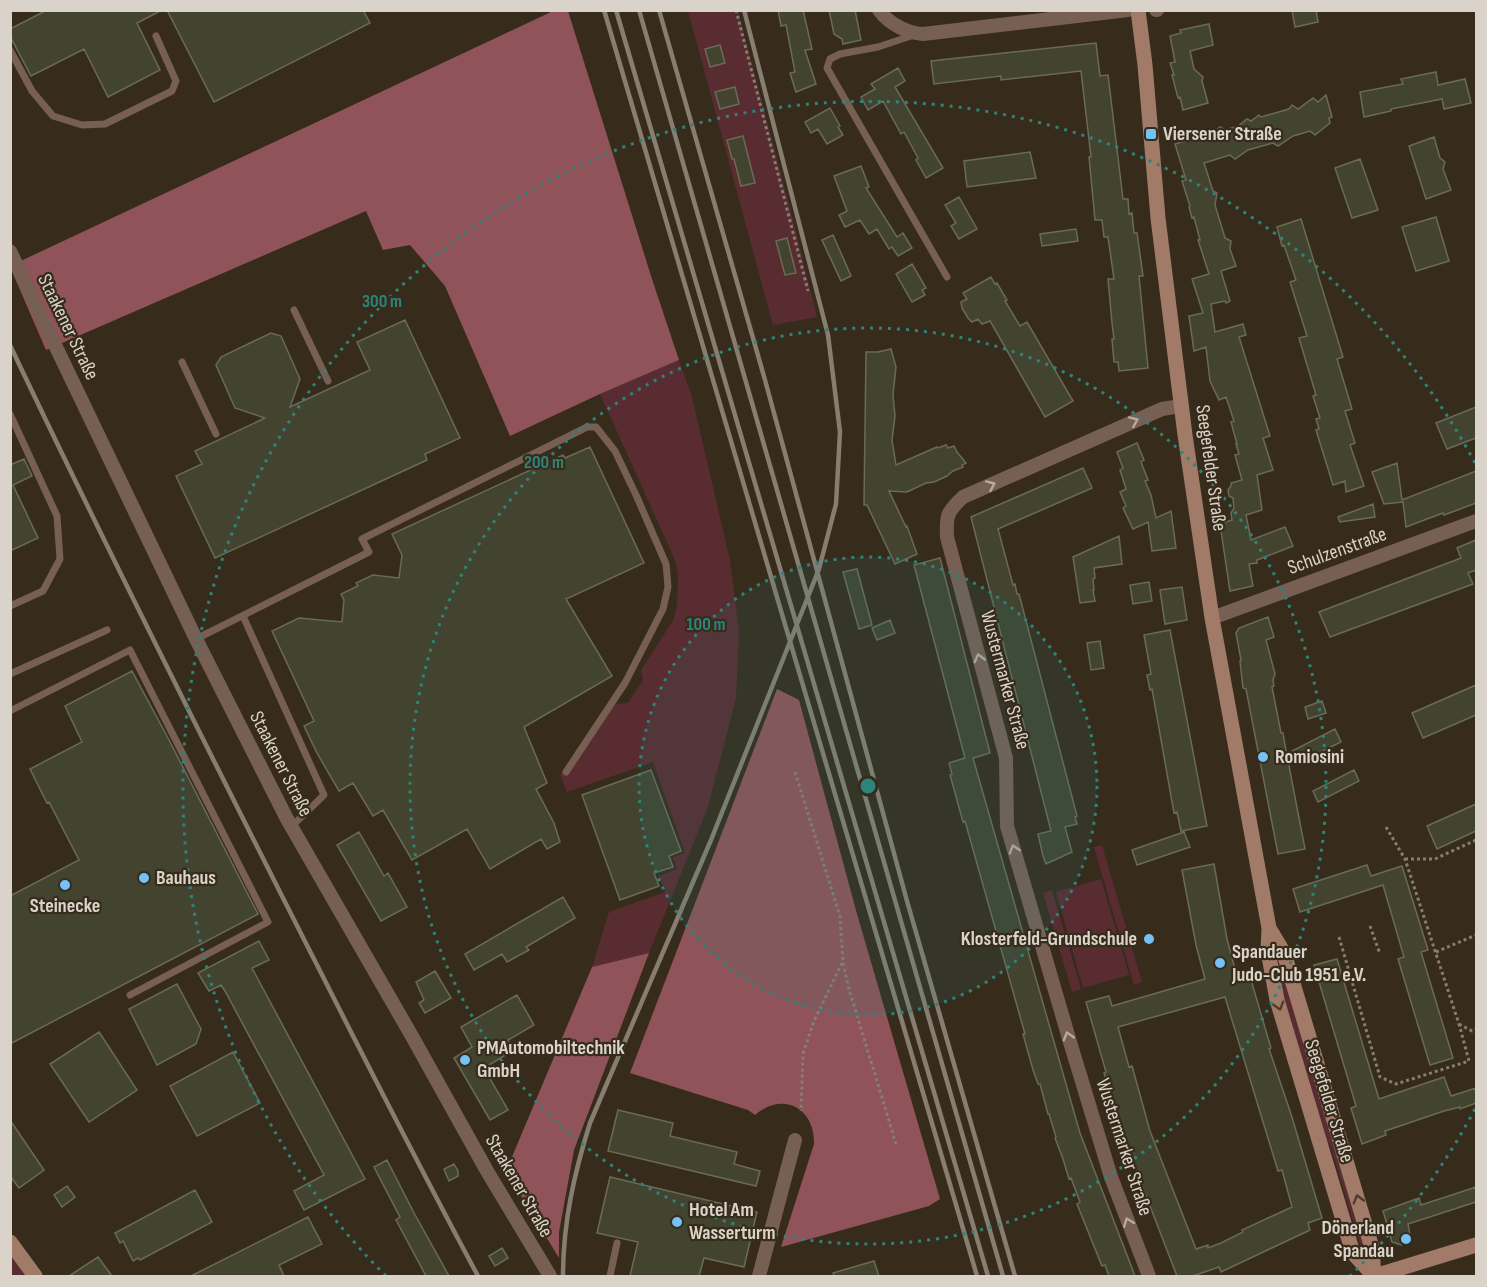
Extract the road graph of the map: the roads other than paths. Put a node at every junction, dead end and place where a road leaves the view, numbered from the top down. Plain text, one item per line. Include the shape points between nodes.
1 (879, 10) edge
2 (1128, 10) edge
3 (1138, 10) edge
4 (916, 34) junction
5 (156, 36) dead end
6 (10, 50) edge
7 (10, 251) edge
8 (947, 277) dead end
9 (294, 310) dead end
10 (182, 362) dead end
11 (328, 381) dead end
12 (1181, 406) junction
13 (10, 414) edge
14 (216, 434) dead end
15 (1476, 521) edge
16 (10, 606) edge
17 (243, 616) junction
18 (1212, 618) junction
19 (107, 630) dead end
20 (196, 639) junction
21 (10, 674) edge
22 (10, 711) edge
23 (566, 772) dead end
24 (291, 826) junction
25 (130, 995) dead end
26 (795, 1140) dead end
27 (10, 1242) edge
28 (617, 1243) dead end
29 (1476, 1245) edge
30 (34, 1276) edge
31 (550, 1276) edge
32 (610, 1276) edge
33 (759, 1276) edge
34 (1149, 1276) edge
35 (1375, 1276) edge

1 - 4 street via 898,27
2 - 4 street
3 - 12 street, Seegefelder Straße
4 - 8 lane via 840,54 830,59 827,68
5 - 6 lane via 176,81 172,91 105,124 82,125 53,116 32,91
7 - 20 street, Staakener Straße
9 - 11 lane
10 - 14 lane
12 - 18 street, Seegefelder Straße
34 -> 12 street, Wustermarker Straße via 1111,1177 1007,826 1006,758 947,537 946,519 951,507 963,497 1162,409
13 - 16 lane via 57,516 60,559 43,591
15 - 18 street, Schulzenstraße
17 - 20 lane
17 - 23 lane via 369,552 362,539 587,427 596,427 615,451 636,495 666,564 668,587 663,609 625,683
17 - 24 lane via 324,795
18 - 35 street, Seegefelder Straße via 1269,928 1268,951 1277,1000 1353,1253
19 - 21 lane
20 - 24 street, Staakener Straße
22 - 25 lane via 130,650 268,922
24 - 31 street, Staakener Straße
26 - 33 street
27 - 30 street
28 - 32 lane
29 - 35 street

